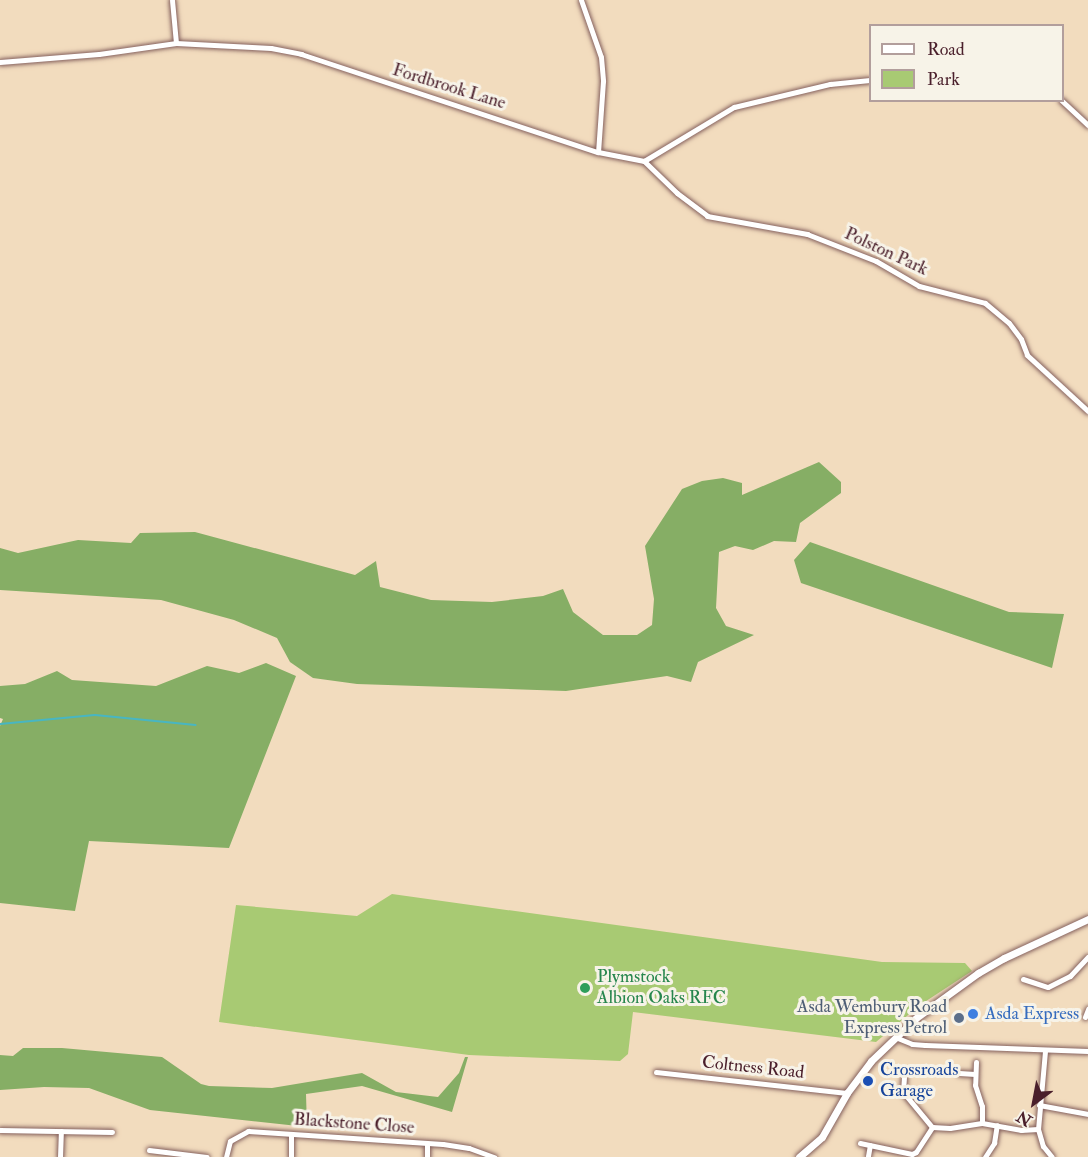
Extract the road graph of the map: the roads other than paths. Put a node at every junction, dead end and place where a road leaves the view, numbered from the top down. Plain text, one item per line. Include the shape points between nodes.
1 (172, 0) edge
2 (581, 0) edge
3 (176, 43) junction
4 (0, 62) edge
5 (869, 80) edge
6 (1063, 102) edge
7 (1088, 125) edge
8 (598, 152) junction
9 (644, 161) junction
10 (1088, 411) edge
11 (1088, 919) edge
12 (1088, 957) edge
13 (1023, 979) dead end
14 (1088, 1009) edge
15 (1084, 1017) dead end
16 (895, 1037) junction
17 (1046, 1051) junction
18 (1088, 1052) edge
19 (976, 1062) dead end
20 (656, 1072) dead end
21 (959, 1073) dead end
22 (975, 1074) junction
23 (904, 1077) dead end
24 (903, 1089) junction
25 (894, 1090) dead end
26 (847, 1093) junction
27 (1039, 1105) junction
28 (1088, 1114) edge
29 (982, 1123) junction
30 (997, 1125) junction
31 (932, 1127) junction
32 (1038, 1129) junction
33 (0, 1130) edge
34 (61, 1131) junction
35 (111, 1132) dead end
36 (291, 1134) junction
37 (860, 1143) dead end
38 (427, 1144) junction
39 (870, 1145) junction
40 (149, 1150) dead end
41 (159, 1154) edge
42 (868, 1156) edge
43 (60, 1157) edge
44 (207, 1157) edge
45 (226, 1157) edge
46 (291, 1157) edge
47 (427, 1157) edge
48 (494, 1157) edge
49 (799, 1157) edge
50 (985, 1157) edge
51 (1052, 1157) edge

1 - 3 street
2 - 8 street via 597,46 603,81
3 - 4 street, Fordbrook Lane
3 - 8 street, Fordbrook Lane via 271,48 301,54
5 - 9 street via 830,84 734,107
6 - 7 street
8 - 9 street, Fordbrook Lane
9 - 10 street, Polston Park via 707,216 807,234 876,261 919,286 985,303 1009,323 1027,355
11 - 16 street via 978,973
12 - 13 street via 1070,976 1048,987
14 - 15 street
16 - 17 street via 912,1044
16 - 26 street
17 - 18 street
17 - 27 street
19 - 22 street
20 - 26 street, Coltness Road
21 - 22 street
22 - 29 street
23 - 24 street
24 - 25 street
24 - 31 street
26 - 49 street via 822,1137
27 - 28 street
27 - 32 street
29 - 30 street
29 - 31 street
30 - 32 street
30 - 50 street via 994,1143
31 - 39 street via 912,1154
32 - 51 street via 1043,1146
33 - 34 street
34 - 35 street via 92,1135
34 - 43 street
36 - 38 street, Blackstone Close
36 - 45 street, Blackstone Close via 238,1134 230,1142
36 - 46 street
37 - 39 street
38 - 47 street
38 - 48 street, Blackstone Close via 469,1148
39 - 42 street
40 - 41 street
41 - 44 street

